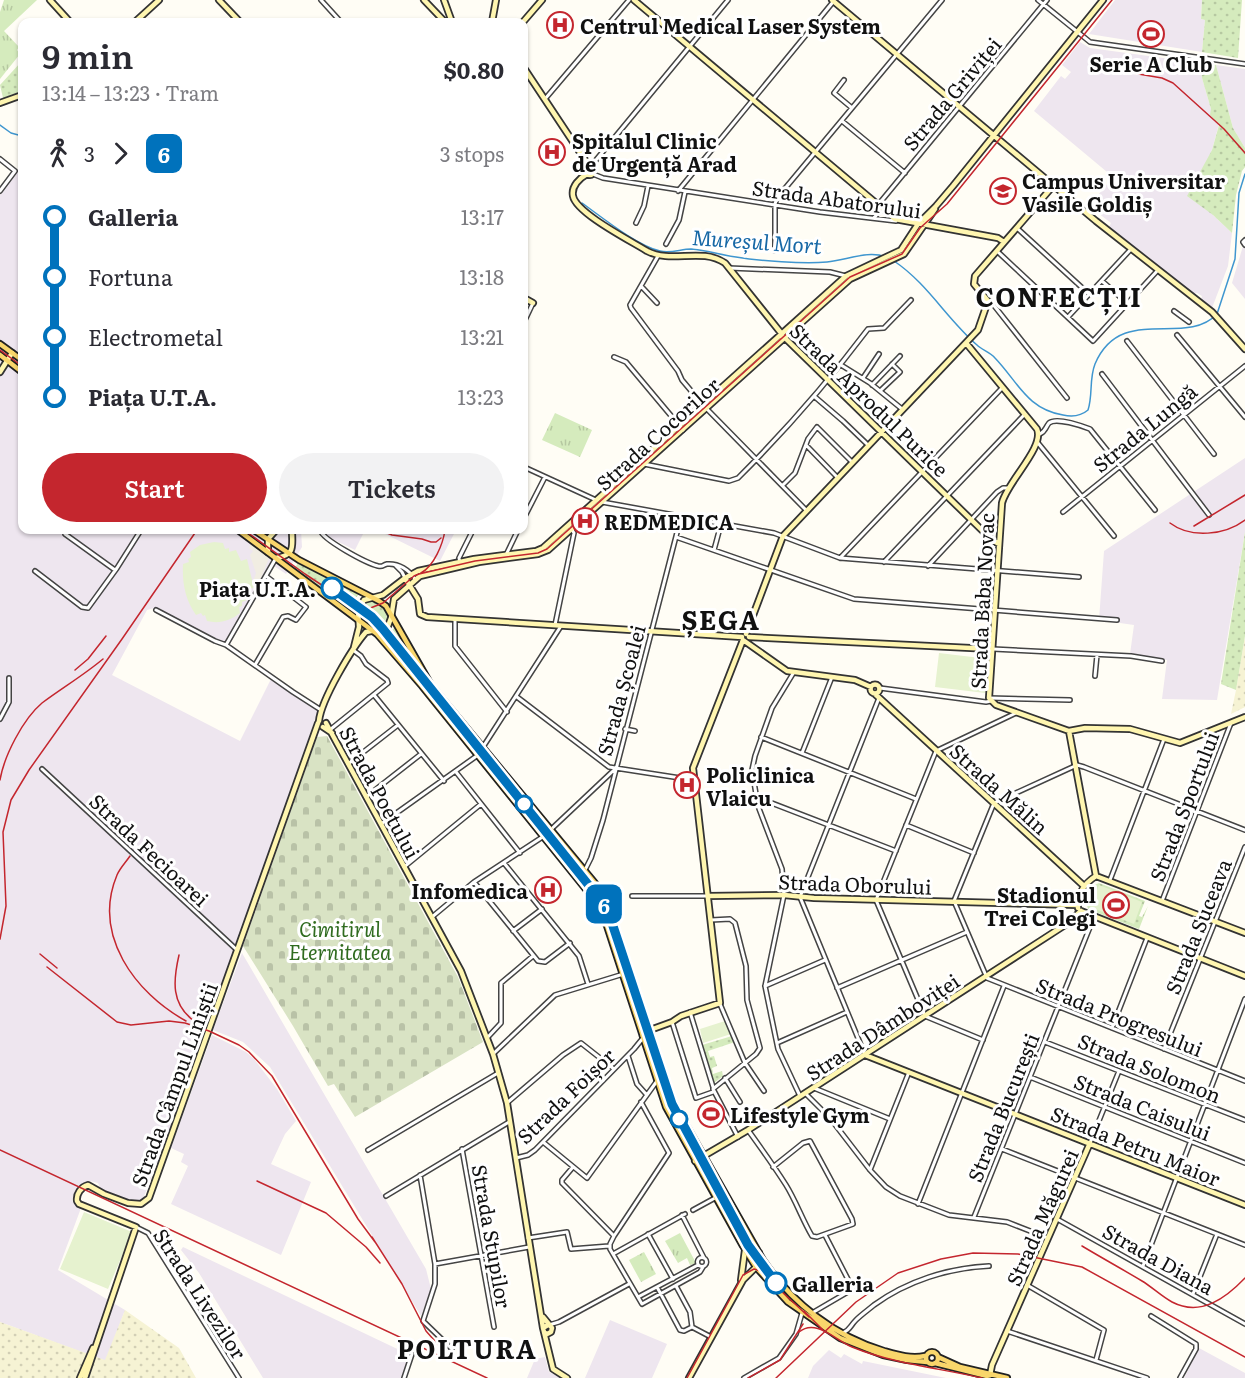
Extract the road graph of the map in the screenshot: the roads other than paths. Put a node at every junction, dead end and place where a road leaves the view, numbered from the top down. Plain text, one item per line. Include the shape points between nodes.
1 (50, 0) edge
2 (159, 0) edge
3 (219, 0) edge
4 (321, 0) edge
5 (424, 0) edge
6 (444, 0) edge
7 (496, 0) edge
8 (542, 0) edge
9 (629, 0) edge
10 (634, 0) edge
11 (728, 0) edge
12 (942, 0) edge
13 (1038, 0) edge
14 (1047, 0) edge
15 (1103, 0) edge
16 (834, 1) edge
17 (1043, 5) junction
18 (448, 10) junction
19 (438, 15) junction
20 (67, 18) edge
21 (144, 18) edge
22 (236, 18) edge
23 (337, 18) edge
24 (441, 18) edge
25 (451, 18) edge
26 (493, 18) edge
27 (526, 18) edge
28 (1077, 33) junction
29 (689, 46) junction
30 (897, 55) junction
31 (1245, 64) edge
32 (528, 74) edge
33 (844, 80) dead end
34 (18, 96) edge
35 (545, 99) junction
36 (753, 99) junction
37 (0, 103) edge
38 (959, 107) junction
39 (852, 108) junction
40 (842, 121) junction
41 (994, 136) junction
42 (815, 153) junction
43 (0, 159) edge
44 (590, 171) junction
45 (904, 173) junction
46 (648, 186) junction
47 (1053, 186) junction
48 (0, 191) edge
49 (678, 191) junction
50 (685, 192) junction
51 (775, 204) junction
52 (878, 206) junction
53 (936, 206) junction
54 (933, 214) junction
55 (872, 219) junction
56 (897, 220) junction
57 (636, 223) dead end
58 (921, 225) junction
59 (944, 229) junction
60 (1018, 229) junction
61 (1004, 242) junction
62 (666, 244) dead end
63 (1131, 249) junction
64 (775, 251) dead end
65 (998, 252) junction
66 (658, 256) junction
67 (729, 267) junction
68 (1158, 270) junction
69 (848, 277) junction
70 (1102, 281) junction
71 (641, 286) junction
72 (1089, 294) junction
73 (528, 300) edge
74 (911, 300) dead end
75 (988, 301) junction
76 (532, 303) joint
77 (657, 303) dead end
78 (1128, 304) junction
79 (1174, 311) dead end
80 (528, 312) edge
81 (1068, 317) junction
82 (1189, 322) dead end
83 (783, 336) junction
84 (1177, 336) dead end
85 (1127, 341) dead end
86 (966, 343) junction
87 (0, 344) edge
88 (1245, 349) edge
89 (12, 353) junction
90 (879, 354) dead end
91 (0, 355) edge
92 (900, 356) dead end
93 (18, 357) edge
94 (614, 357) dead end
95 (7, 361) junction
96 (892, 364) junction
97 (841, 365) junction
98 (1245, 366) edge
99 (18, 369) edge
100 (0, 372) edge
101 (1102, 374) dead end
102 (863, 378) junction
103 (829, 381) junction
104 (872, 385) junction
105 (1003, 386) junction
106 (1219, 386) junction
107 (880, 391) junction
108 (815, 397) junction
109 (1067, 398) dead end
110 (705, 407) junction
111 (902, 409) junction
112 (1025, 414) junction
113 (1184, 414) junction
114 (1245, 417) edge
115 (682, 428) junction
116 (881, 432) junction
117 (1039, 439) junction
118 (1152, 440) junction
119 (806, 445) junction
120 (868, 445) junction
121 (1214, 454) dead end
122 (757, 459) junction
123 (852, 462) junction
124 (642, 464) junction
125 (1119, 466) junction
126 (528, 469) edge
127 (922, 472) junction
128 (544, 477) junction
129 (837, 477) junction
130 (783, 485) junction
131 (1008, 488) junction
132 (947, 496) junction
133 (1082, 496) junction
134 (599, 501) junction
135 (528, 510) edge
136 (806, 510) junction
137 (1155, 510) dead end
138 (1063, 512) dead end
139 (1209, 515) dead end
140 (681, 517) junction
141 (971, 520) junction
142 (721, 524) junction
143 (570, 527) junction
144 (65, 534) edge
145 (138, 534) edge
146 (243, 534) edge
147 (260, 534) edge
148 (272, 534) edge
149 (292, 534) edge
150 (323, 534) edge
151 (471, 534) edge
152 (516, 534) edge
153 (783, 536) junction
154 (1114, 536) dead end
155 (676, 537) junction
156 (268, 539) junction
157 (999, 544) junction
158 (714, 550) junction
159 (268, 552) junction
160 (289, 554) junction
161 (506, 556) junction
162 (276, 558) junction
163 (840, 558) junction
164 (884, 562) junction
165 (460, 563) junction
166 (393, 564) junction
167 (928, 566) junction
168 (270, 567) junction
169 (770, 569) junction
170 (115, 570) junction
171 (35, 571) dead end
172 (996, 572) junction
173 (266, 576) junction
174 (413, 577) junction
175 (1079, 577) dead end
176 (406, 581) junction
177 (372, 597) junction
178 (156, 610) dead end
179 (994, 611) junction
180 (392, 614) junction
181 (358, 619) junction
182 (455, 619) junction
183 (1118, 620) dead end
184 (555, 625) junction
185 (561, 626) junction
186 (373, 630) junction
187 (651, 631) junction
188 (745, 638) junction
189 (226, 645) junction
190 (354, 648) junction
191 (992, 649) junction
192 (1096, 655) junction
193 (1162, 661) dead end
194 (255, 665) junction
195 (794, 672) junction
196 (1095, 676) dead end
197 (832, 677) junction
198 (9, 678) dead end
199 (871, 687) junction
200 (880, 688) junction
201 (875, 694) junction
202 (374, 695) junction
203 (517, 698) junction
204 (879, 699) junction
205 (990, 699) junction
206 (1070, 700) dead end
207 (321, 710) junction
208 (507, 712) junction
209 (1018, 712) junction
210 (1245, 717) edge
211 (0, 719) edge
212 (1232, 722) junction
213 (322, 724) junction
214 (398, 725) junction
215 (625, 729) junction
216 (331, 731) junction
217 (635, 731) dead end
218 (1069, 731) junction
219 (761, 737) junction
220 (1164, 739) junction
221 (483, 747) junction
222 (936, 751) junction
223 (421, 754) junction
224 (802, 754) junction
225 (478, 755) junction
226 (348, 764) junction
227 (1077, 765) junction
228 (42, 769) dead end
229 (615, 769) junction
230 (456, 772) junction
231 (849, 773) junction
232 (693, 780) junction
233 (444, 781) junction
234 (1144, 790) junction
235 (756, 796) junction
236 (366, 797) junction
237 (916, 800) junction
238 (994, 802) junction
239 (481, 804) junction
240 (1197, 811) junction
241 (381, 824) junction
242 (829, 824) junction
243 (906, 825) junction
244 (552, 830) junction
245 (1245, 830) edge
246 (544, 836) junction
247 (1245, 847) edge
248 (896, 851) junction
249 (520, 853) junction
250 (974, 853) junction
251 (504, 862) junction
252 (404, 867) junction
253 (585, 870) junction
254 (1096, 876) junction
255 (1110, 880) junction
256 (474, 882) junction
257 (1084, 886) junction
258 (784, 895) junction
259 (632, 896) dead end
260 (708, 896) junction
261 (800, 897) junction
262 (876, 900) junction
263 (1162, 901) junction
264 (954, 902) junction
265 (1077, 905) junction
266 (542, 909) junction
267 (1081, 911) junction
268 (432, 917) junction
269 (1094, 917) junction
270 (710, 920) junction
271 (1215, 921) junction
272 (513, 931) junction
273 (966, 932) junction
274 (1245, 933) edge
275 (1147, 938) junction
276 (570, 943) junction
277 (238, 951) junction
278 (533, 956) junction
279 (1200, 958) junction
280 (825, 960) junction
281 (901, 960) junction
282 (630, 972) junction
283 (623, 974) junction
284 (1245, 976) edge
285 (985, 977) junction
286 (588, 984) junction
287 (765, 986) junction
288 (1004, 986) junction
289 (837, 988) junction
290 (1245, 999) edge
291 (720, 1003) junction
292 (1244, 1005) edge
293 (1058, 1007) junction
294 (690, 1012) junction
295 (847, 1012) junction
296 (925, 1016) junction
297 (672, 1022) junction
298 (1112, 1028) junction
299 (650, 1030) junction
300 (643, 1036) junction
301 (487, 1038) junction
302 (984, 1040) junction
303 (1045, 1042) junction
304 (777, 1043) junction
305 (647, 1046) junction
306 (634, 1049) junction
307 (1164, 1049) junction
308 (494, 1054) junction
309 (865, 1055) junction
310 (628, 1056) junction
311 (745, 1063) junction
312 (614, 1069) junction
313 (1217, 1070) junction
314 (1119, 1071) junction
315 (500, 1072) junction
316 (909, 1072) junction
317 (1030, 1077) junction
318 (725, 1078) junction
319 (657, 1081) junction
320 (1245, 1081) edge
321 (659, 1087) junction
322 (814, 1088) junction
323 (713, 1089) junction
324 (764, 1090) dead end
325 (647, 1093) junction
326 (962, 1093) junction
327 (803, 1095) junction
328 (641, 1102) junction
329 (740, 1102) dead end
330 (507, 1103) junction
331 (1204, 1104) junction
332 (1105, 1107) junction
333 (1015, 1114) junction
334 (890, 1119) junction
335 (1245, 1120) edge
336 (509, 1122) junction
337 (748, 1130) junction
338 (738, 1137) junction
339 (1190, 1141) junction
340 (543, 1142) junction
341 (1090, 1143) junction
342 (462, 1149) junction
343 (1002, 1149) junction
344 (368, 1150) dead end
345 (704, 1156) junction
346 (515, 1158) junction
347 (695, 1161) junction
348 (1245, 1163) edge
349 (573, 1167) junction
350 (773, 1167) junction
351 (870, 1170) junction
352 (420, 1175) junction
353 (1076, 1178) junction
354 (1177, 1178) junction
355 (386, 1196) dead end
356 (715, 1198) junction
357 (918, 1204) junction
358 (1245, 1205) edge
359 (693, 1210) dead end
360 (1164, 1213) junction
361 (974, 1217) junction
362 (1057, 1219) junction
363 (136, 1227) junction
364 (648, 1234) junction
365 (825, 1234) junction
366 (1217, 1234) junction
367 (614, 1236) junction
368 (528, 1238) junction
369 (1048, 1238) junction
370 (1245, 1245) edge
371 (529, 1246) junction
372 (609, 1246) junction
373 (745, 1250) junction
374 (759, 1253) junction
375 (613, 1254) junction
376 (481, 1256) junction
377 (704, 1258) junction
378 (435, 1264) junction
379 (700, 1266) junction
380 (989, 1266) dead end
381 (1143, 1266) junction
382 (756, 1267) junction
383 (673, 1279) junction
384 (629, 1284) junction
385 (740, 1285) junction
386 (1027, 1285) junction
387 (676, 1286) junction
388 (657, 1287) junction
389 (661, 1294) junction
390 (1193, 1294) junction
391 (638, 1298) junction
392 (541, 1312) junction
393 (802, 1313) junction
394 (812, 1314) junction
395 (1151, 1316) dead end
396 (1245, 1316) edge
397 (559, 1322) junction
398 (1244, 1323) edge
399 (549, 1325) junction
400 (692, 1327) junction
401 (494, 1328) dead end
402 (543, 1330) junction
403 (849, 1330) junction
404 (1007, 1331) junction
405 (552, 1332) junction
406 (841, 1334) junction
407 (711, 1337) junction
408 (852, 1340) junction
409 (548, 1348) junction
410 (452, 1349) dead end
411 (412, 1354) dead end
412 (938, 1357) junction
413 (926, 1359) junction
414 (1096, 1361) junction
415 (935, 1364) junction
416 (990, 1375) junction
417 (82, 1378) edge
418 (239, 1378) edge
419 (404, 1378) edge
420 (567, 1378) edge
421 (689, 1378) edge
422 (744, 1378) edge
423 (1007, 1378) edge
424 (1147, 1378) edge
425 (1180, 1378) edge

1 - 20 street
2 - 21 street
3 - 22 street
4 - 23 street
5 - 19 street
6 - 18 street
7 - 26 street
8 - 27 street
9 - 35 street
10 - 29 street
11 - 29 street
12 - 30 street
13 - 17 street
14 - 17 street, Strada Griviței
15 - 28 street
16 - 30 street
16 - 36 street
17 - 28 street
17 - 38 street, Strada Griviței
18 - 19 street
18 - 25 street
19 - 24 street
28 - 31 street via 1092,43
28 - 41 street
29 - 36 street
29 - 44 street
30 - 38 street
30 - 39 street
32 - 35 street
33 - 39 street via 834,93
34 - 37 street
35 - 44 street
36 - 42 street
36 - 49 street
38 - 41 street
38 - 45 street, Strada Griviței
39 - 40 street
40 - 42 street
40 - 45 street
41 - 47 street
41 - 53 street
42 - 51 street
42 - 52 street
43 - 48 street via 15,171
44 - 46 street, Strada Abatorului via 603,178
44 - 66 street via 572,191 579,206
45 - 52 street, Strada Griviței
46 - 49 street, Strada Abatorului
46 - 57 street
47 - 60 street
47 - 63 street
49 - 50 street, Strada Abatorului
50 - 51 street, Strada Abatorului
50 - 62 street via 679,220
51 - 55 street, Strada Abatorului
51 - 64 street
52 - 55 street, Strada Griviței via 879,212
52 - 56 street
53 - 54 street
53 - 58 street
54 - 58 street
54 - 59 street via 934,223
55 - 56 street, Strada Abatorului
56 - 58 street, Strada Abatorului
58 - 59 street, Strada Abatorului
58 - 69 street, Strada Cocorilor via 898,255
59 - 61 street, Strada Abatorului via 998,237
60 - 61 street
60 - 72 street
61 - 65 street
63 - 68 street
63 - 70 street
65 - 75 street via 974,279
65 - 81 street
66 - 67 street via 702,256 720,260
66 - 71 street
67 - 69 street via 833,272
67 - 83 street, Strada Aprodul Purice
68 - 78 street
68 - 88 street via 1216,314
69 - 83 street, Strada Cocorilor
70 - 72 street
70 - 78 street
71 - 77 street
71 - 110 street via 630,305
72 - 81 street
73 - 76 street
74 - 97 street via 884,328 868,328
75 - 86 street via 981,324
75 - 109 street
76 - 80 street
78 - 81 street via 1094,341
79 - 82 street
83 - 103 street, Strada Aprodul Purice
83 - 110 street, Strada Cocorilor
84 - 106 street
85 - 113 street
86 - 105 street
86 - 111 street
87 - 89 main road
89 - 93 main road
89 - 95 street
90 - 102 street
91 - 95 main road
92 - 96 street
94 - 115 street via 626,362
95 - 99 main road
95 - 100 street
96 - 104 street
96 - 107 street via 899,373
97 - 102 street
97 - 103 street
98 - 106 street, Strada Lungă
101 - 118 street
102 - 104 street
103 - 108 street
103 - 116 street, Strada Aprodul Purice
104 - 107 street
105 - 112 street
105 - 127 street
106 - 113 street, Strada Lungă
106 - 114 street
107 - 111 street
108 - 120 street
108 - 122 street
110 - 115 street, Strada Cocorilor
110 - 122 street
111 - 116 street
112 - 117 street
112 - 132 street
113 - 118 street, Strada Lungă
113 - 121 street
115 - 124 street, Strada Cocorilor
116 - 120 street
116 - 127 street, Strada Aprodul Purice
117 - 125 street via 1053,421 1077,425 1092,431
117 - 131 street, Strada Baba Novac
117 - 133 street
118 - 125 street, Strada Lungă
118 - 139 street
119 - 123 street via 817,427
119 - 129 street
119 - 130 street via 797,468
120 - 123 street
122 - 124 street via 733,481
122 - 130 street
123 - 129 street
124 - 134 street, Strada Cocorilor
125 - 133 street, Strada Lungă
125 - 137 street
126 - 128 street
127 - 132 street, Strada Aprodul Purice
127 - 163 street
128 - 134 street
128 - 135 street
129 - 136 street
130 - 136 street
131 - 141 street via 998,492
131 - 157 street, Strada Baba Novac via 1001,508
132 - 141 street, Strada Aprodul Purice
132 - 164 street
133 - 138 street, Strada Lungă
133 - 154 street
134 - 140 street
134 - 143 street, Strada Cocorilor
136 - 153 street
140 - 142 street
140 - 155 street, Strada Școalei
141 - 157 street, Strada Aprodul Purice
141 - 167 street
142 - 153 street
142 - 158 street
143 - 161 street, Strada Cocorilor via 541,550
143 - 184 street via 574,532
144 - 170 street
145 - 170 street
146 - 159 main road
147 - 156 main road
148 - 156 street
149 - 160 street
150 - 166 street via 376,565
151 - 165 street
152 - 161 street
153 - 163 street
153 - 169 street
155 - 158 street
155 - 187 street, Strada Școalei
156 - 159 street
156 - 160 main road
157 - 172 street, Strada Baba Novac
158 - 169 street
159 - 162 main road
159 - 168 street
160 - 162 street
160 - 177 main road
161 - 165 street, Strada Cocorilor
162 - 168 street
162 - 181 main road
163 - 164 street
164 - 167 street
165 - 174 street, Strada Cocorilor
166 - 174 street
166 - 176 street
167 - 172 street
168 - 173 street
169 - 179 street via 854,599
169 - 188 street
170 - 171 street via 86,608
172 - 175 street
172 - 179 street, Strada Baba Novac
173 - 189 street
173 - 194 street via 306,607 296,621 283,617
174 - 176 street, Strada Cocorilor
176 - 177 street, Strada Cocorilor
176 - 180 street, Strada Cocorilor via 394,599
176 - 182 street via 418,599 421,615
177 - 180 main road
177 - 181 street via 359,605
178 - 189 street
179 - 183 street
179 - 191 street, Strada Baba Novac
180 - 186 street via 387,627
180 - 221 main road via 425,676
181 - 186 main road
181 - 190 street
182 - 184 street
182 - 208 street via 455,646
184 - 185 street
185 - 187 street
185 - 203 street
186 - 190 street via 366,632
186 - 225 main road
187 - 188 street
187 - 215 street, Strada Școalei
188 - 191 street
188 - 195 street via 779,667
188 - 232 street via 693,768
189 - 194 street
190 - 202 street via 366,664 387,680 387,685
190 - 207 street
191 - 192 street
191 - 205 street, Strada Baba Novac
192 - 193 street
192 - 196 street
194 - 207 street
195 - 197 street
195 - 219 street
197 - 199 street
197 - 224 street
198 - 211 street via 9,702
199 - 200 street
199 - 201 street
200 - 201 street
200 - 205 street via 986,702
201 - 204 street, Strada Mălin
202 - 214 street
202 - 216 street
203 - 208 street
203 - 229 street
204 - 222 street, Strada Mălin
204 - 231 street
205 - 206 street
205 - 209 street
207 - 213 street
208 - 221 street
209 - 218 street
209 - 222 street
210 - 212 street
212 - 220 street via 1183,743
212 - 240 street, Strada Sportului
213 - 216 street
213 - 277 street, Strada Câmpul Liniștii via 315,732
214 - 223 street
214 - 226 street
215 - 217 street
215 - 229 street, Strada Școalei
216 - 226 street, Strada Poetului
218 - 220 street via 1130,729
218 - 227 street
219 - 224 street
219 - 235 street via 752,770
220 - 234 street
221 - 244 main road
222 - 237 street
222 - 238 street, Strada Mălin
223 - 233 street
223 - 236 street
224 - 231 street
225 - 230 street
225 - 246 main road
226 - 236 street, Strada Poetului
227 - 234 street
227 - 238 street
227 - 254 street
228 - 277 street, Strada Fecioarei
229 - 232 street
229 - 244 street
229 - 253 street, Strada Școalei
230 - 233 street
230 - 239 street
231 - 237 street
231 - 242 street
232 - 260 street
233 - 241 street
234 - 240 street
234 - 255 street
235 - 242 street
235 - 258 street via 780,861
236 - 241 street, Strada Poetului
237 - 243 street
238 - 250 street
238 - 257 street, Strada Mălin
239 - 249 street
239 - 252 street
240 - 245 street
240 - 263 street, Strada Sportului
241 - 252 street, Strada Poetului
242 - 248 street
242 - 261 street
243 - 248 street
243 - 250 street
244 - 246 street
244 - 253 main road
246 - 249 street
246 - 283 main road via 598,905
247 - 271 street, Strada Suceava
248 - 262 street
249 - 251 street
250 - 264 street
251 - 256 street
251 - 266 street
252 - 268 street, Strada Poetului
253 - 282 main road via 607,902
254 - 255 street
254 - 257 street
255 - 263 street
256 - 268 street
256 - 272 street
257 - 265 street
258 - 260 street, Strada Oborului
258 - 261 street, Strada Oborului
258 - 287 street
259 - 260 street, Strada Oborului
260 - 270 street
261 - 262 street, Strada Oborului
261 - 280 street
262 - 264 street, Strada Oborului
262 - 281 street
263 - 271 street
264 - 265 street, Strada Oborului
264 - 273 street
265 - 267 street
266 - 272 street
266 - 276 street
267 - 269 street
267 - 285 street, Strada Dâmboviței
268 - 301 street, Strada Poetului via 467,982
269 - 275 street
269 - 293 street, Strada București
270 - 291 street
270 - 311 street via 733,921 744,957 747,1000 760,1048
271 - 274 street
271 - 279 street, Strada Suceava
272 - 278 street
273 - 281 street
273 - 285 street
275 - 279 street
275 - 298 street
276 - 278 street via 545,962
276 - 286 street via 582,961
277 - 363 street, Strada Câmpul Liniștii via 147,1200 133,1205 91,1185 83,1187 77,1196 79,1204
278 - 301 street via 501,983 501,1023
279 - 284 street
279 - 307 street, Strada Suceava
280 - 287 street
280 - 289 street
281 - 289 street
281 - 296 street
282 - 283 street
282 - 299 main road
283 - 286 street
283 - 300 main road
285 - 288 street, Strada Progresului
285 - 296 street, Strada Dâmboviței
286 - 308 street via 555,995
287 - 304 street
288 - 293 street, Strada Progresului
288 - 302 street
289 - 295 street
290 - 292 street
291 - 294 street
291 - 311 street
292 - 313 street
293 - 298 street, Strada Progresului
293 - 303 street, Strada București
294 - 297 street
294 - 323 street
295 - 304 street
295 - 309 street
296 - 302 street
296 - 309 street, Strada Dâmboviței
297 - 299 street
297 - 323 street via 696,1098
298 - 307 street, Strada Progresului
299 - 300 street
299 - 345 main road via 668,1090
300 - 305 main road
300 - 306 street, Strada Foișor
301 - 308 street, Strada Poetului
302 - 326 street
303 - 314 street, Strada Solomon
303 - 317 street, Strada București
304 - 327 street
305 - 306 street, Strada Foișor
305 - 319 main road
306 - 310 street, Strada Foișor
307 - 313 street, Strada Progresului
308 - 315 street, Strada Poetului
309 - 316 street, Strada Petru Maior
309 - 322 street, Strada Dâmboviței
310 - 312 street, Strada Foișor
310 - 325 street via 637,1084
311 - 318 street
311 - 324 street
312 - 330 street via 581,1043
312 - 340 street, Strada Foișor
313 - 320 street, Strada Progresului
313 - 331 street
314 - 331 street, Strada Solomon
314 - 332 street, Strada Măgurei
315 - 330 street, Strada Poetului
315 - 344 street
316 - 326 street, Strada Petru Maior
316 - 334 street
317 - 332 street, Strada Caisului
317 - 333 street, Strada București
318 - 323 street
318 - 329 street
319 - 321 main road
319 - 325 street
321 - 325 street
321 - 347 main road via 668,1113
322 - 327 street, Strada Dâmboviței
322 - 334 street
323 - 338 street
325 - 328 street
326 - 333 street, Strada Petru Maior
326 - 357 street
327 - 337 street, Strada Dâmboviței
327 - 351 street via 830,1118
328 - 349 street via 587,1178
328 - 367 street via 669,1151 668,1156
330 - 336 street, Strada Poetului
331 - 335 street, Strada Solomon
331 - 339 street
332 - 339 street, Strada Caisului
332 - 341 street, Strada Măgurei
333 - 341 street, Strada Petru Maior
333 - 343 street, Strada București
334 - 351 street
336 - 342 street
336 - 346 street, Strada Poetului
337 - 338 street, Strada Dâmboviței
337 - 350 street
338 - 345 street, Strada Dâmboviței
339 - 348 street, Strada Caisului
339 - 354 street
340 - 346 street, Strada Foișor via 528,1155
340 - 349 street
341 - 353 street, Strada Măgurei
341 - 354 street, Strada Petru Maior
342 - 352 street
342 - 376 street, Strada Stupilor
343 - 353 street
343 - 361 street, Strada București
345 - 347 street, Strada Dâmboviței
345 - 374 main road
346 - 368 street, Strada Poetului
347 - 356 main road
349 - 367 street via 562,1183
350 - 365 street via 813,1237
350 - 365 street via 810,1141 853,1223
351 - 357 street via 893,1192
352 - 355 street
352 - 378 street
353 - 360 street
353 - 362 street, Strada Măgurei
354 - 358 street, Strada Petru Maior
354 - 360 street
356 - 359 street
356 - 373 main road
357 - 361 street via 949,1215
360 - 366 street
360 - 381 street
361 - 369 street via 1007,1221
362 - 369 street, Strada Măgurei
362 - 381 street, Strada Diana
363 - 417 street
363 - 418 street, Strada Livezilor via 148,1233
364 - 375 street
364 - 377 street via 684,1215
364 - 383 street
365 - 394 street via 853,1290
366 - 370 street
366 - 390 street
367 - 372 street
368 - 371 street, Strada Poetului
368 - 372 street via 567,1232 571,1249
369 - 386 street, Strada Măgurei
371 - 376 street
371 - 392 street, Strada Poetului
372 - 375 street
373 - 382 main road
373 - 385 street
374 - 382 street
374 - 394 main road via 781,1283
375 - 384 street
376 - 378 street
376 - 401 street, Strada Stupilor
377 - 379 street via 699,1259
377 - 379 street via 707,1263
378 - 410 street via 435,1284 423,1321
379 - 383 street
379 - 387 street via 700,1272
380 - 403 street via 946,1272 905,1287 871,1308
381 - 390 street, Strada Diana
382 - 385 street
382 - 393 main road
383 - 388 street
384 - 391 street
384 - 397 street
385 - 407 street
386 - 404 street, Strada Măgurei
386 - 414 street via 1104,1330
387 - 389 street
387 - 400 street via 690,1312
388 - 389 street
388 - 391 street
389 - 391 street via 642,1304
389 - 400 street via 680,1330
390 - 398 street, Strada Diana
392 - 399 street, Strada Poetului
392 - 402 street, Strada Poetului
393 - 413 main road via 860,1347 897,1358
393 - 422 street via 794,1337 779,1358
394 - 406 main road
395 - 425 street via 1196,1344
396 - 398 street
397 - 399 street
397 - 405 street
399 - 402 street
399 - 405 street, Strada Poetului
400 - 407 street
402 - 405 street via 547,1334
402 - 409 street, Strada Poetului
403 - 406 street
403 - 408 street
404 - 414 street
404 - 416 street, Strada Măgurei
405 - 409 street
406 - 408 main road
407 - 421 street
408 - 413 main road via 906,1357
409 - 420 street, Strada Poetului via 553,1369
411 - 419 street
412 - 413 main road via 933,1351 928,1352
412 - 415 main road
412 - 416 main road
413 - 415 main road
414 - 424 street
415 - 416 main road
416 - 423 main road

